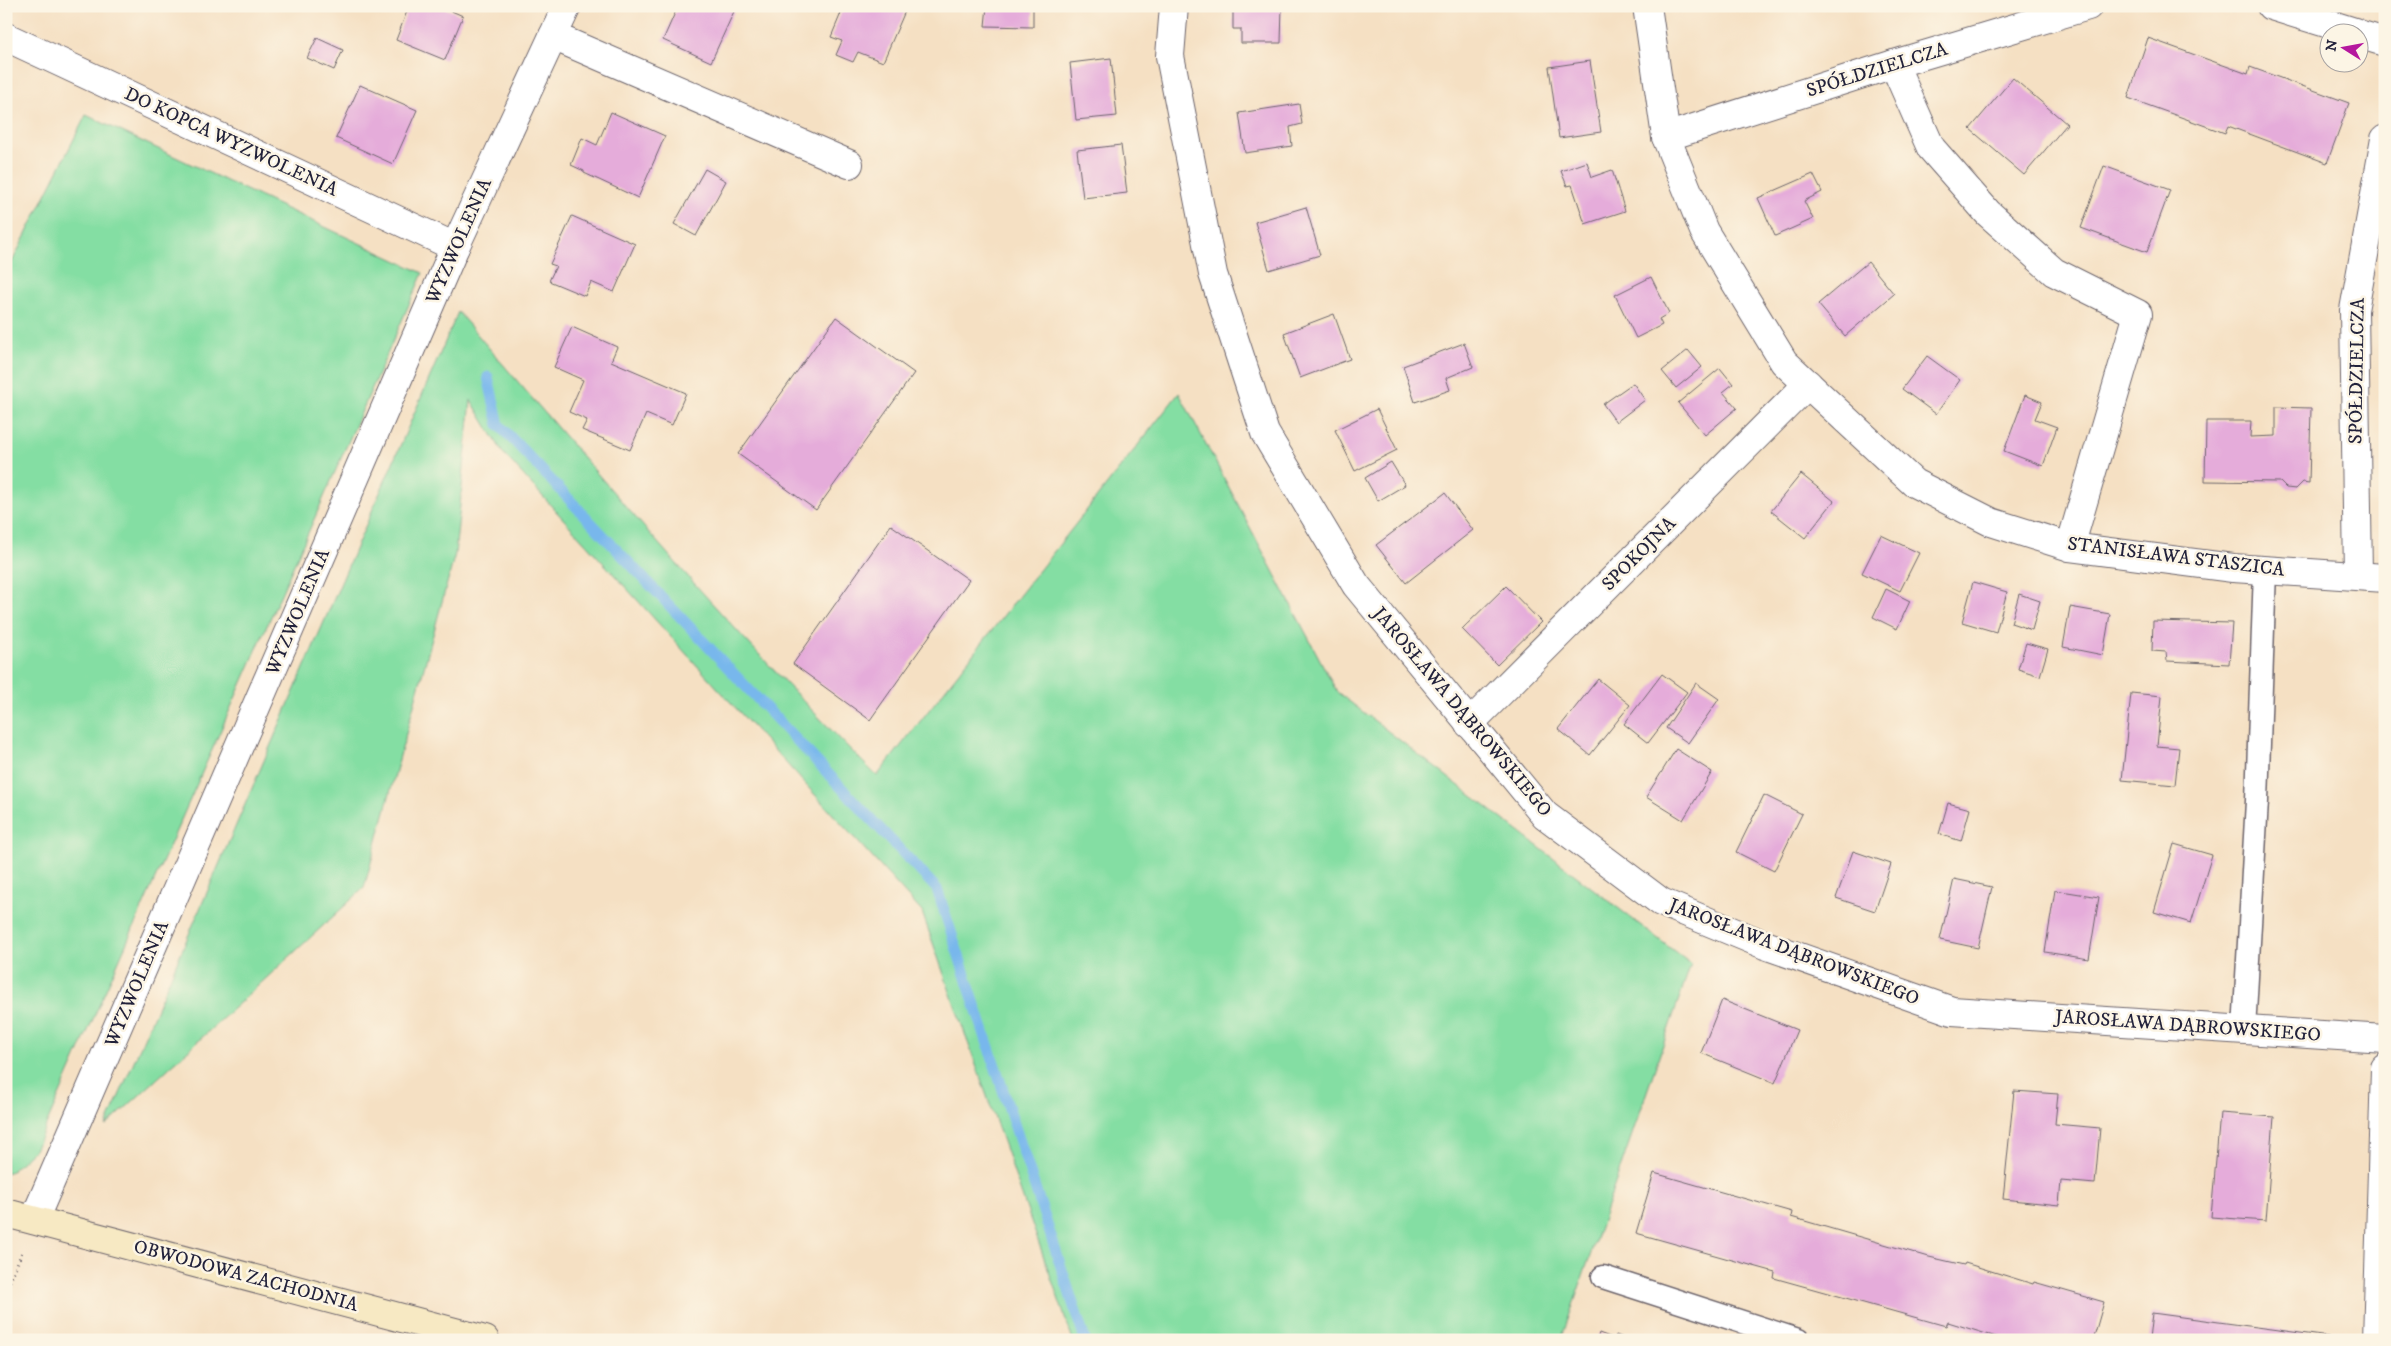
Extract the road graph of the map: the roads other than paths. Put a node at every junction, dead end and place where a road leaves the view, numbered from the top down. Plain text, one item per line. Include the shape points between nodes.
1 (567, 6) edge
2 (1174, 6) edge
3 (1647, 6) edge
4 (2088, 6) edge
5 (2271, 6) edge
6 (2323, 22) edge
7 (553, 36) junction
8 (6, 37) edge
9 (2368, 37) edge
10 (2385, 42) edge
11 (1894, 64) junction
12 (1666, 137) junction
13 (2385, 139) edge
14 (849, 164) dead end
15 (455, 247) junction
16 (1808, 384) junction
17 (2070, 547) junction
18 (2265, 570) junction
19 (2358, 575) junction
20 (2385, 578) edge
21 (1469, 724) junction
22 (2244, 1030) junction
23 (2385, 1039) edge
24 (2385, 1068) edge
25 (6, 1213) edge
26 (34, 1220) junction
27 (1603, 1277) dead end
28 (485, 1340) edge
29 (1798, 1340) edge
30 (2377, 1340) edge

1 - 7 street, WYZWOLENIA
2 - 21 street, JAROSŁAWA DĄBROWSKIEGO via 1170,56 1213,274 1265,433 1356,585
3 - 12 street, STANISŁAWA STASZICA
4 - 11 street, SPÓŁDZIELCZA
5 - 6 street
7 - 14 street
7 - 15 street, WYZWOLENIA
8 - 15 street, DO KOPCA WYZWOLENIA
9 - 10 street
11 - 12 street, SPÓŁDZIELCZA
11 - 17 street via 1931,148 1988,213 2054,272 2138,314
12 - 16 street, STANISŁAWA STASZICA via 1704,231 1784,362
13 - 19 street, SPÓŁDZIELCZA via 2354,310
15 - 26 street, WYZWOLENIA
16 - 17 street, STANISŁAWA STASZICA via 1914,483 1991,522
16 - 21 street, SPOKOJNA
17 - 18 street, STANISŁAWA STASZICA
18 - 19 street, STANISŁAWA STASZICA
18 - 22 lane via 2257,801
19 - 20 street, STANISŁAWA STASZICA
21 - 22 street, JAROSŁAWA DĄBROWSKIEGO via 1545,815 1560,827 1661,902 1765,945 1952,1011
22 - 23 street, JAROSŁAWA DĄBROWSKIEGO
24 - 30 street
25 - 26 main road, OBWODOWA ZACHODNIA
26 - 28 main road, OBWODOWA ZACHODNIA
27 - 29 lane

